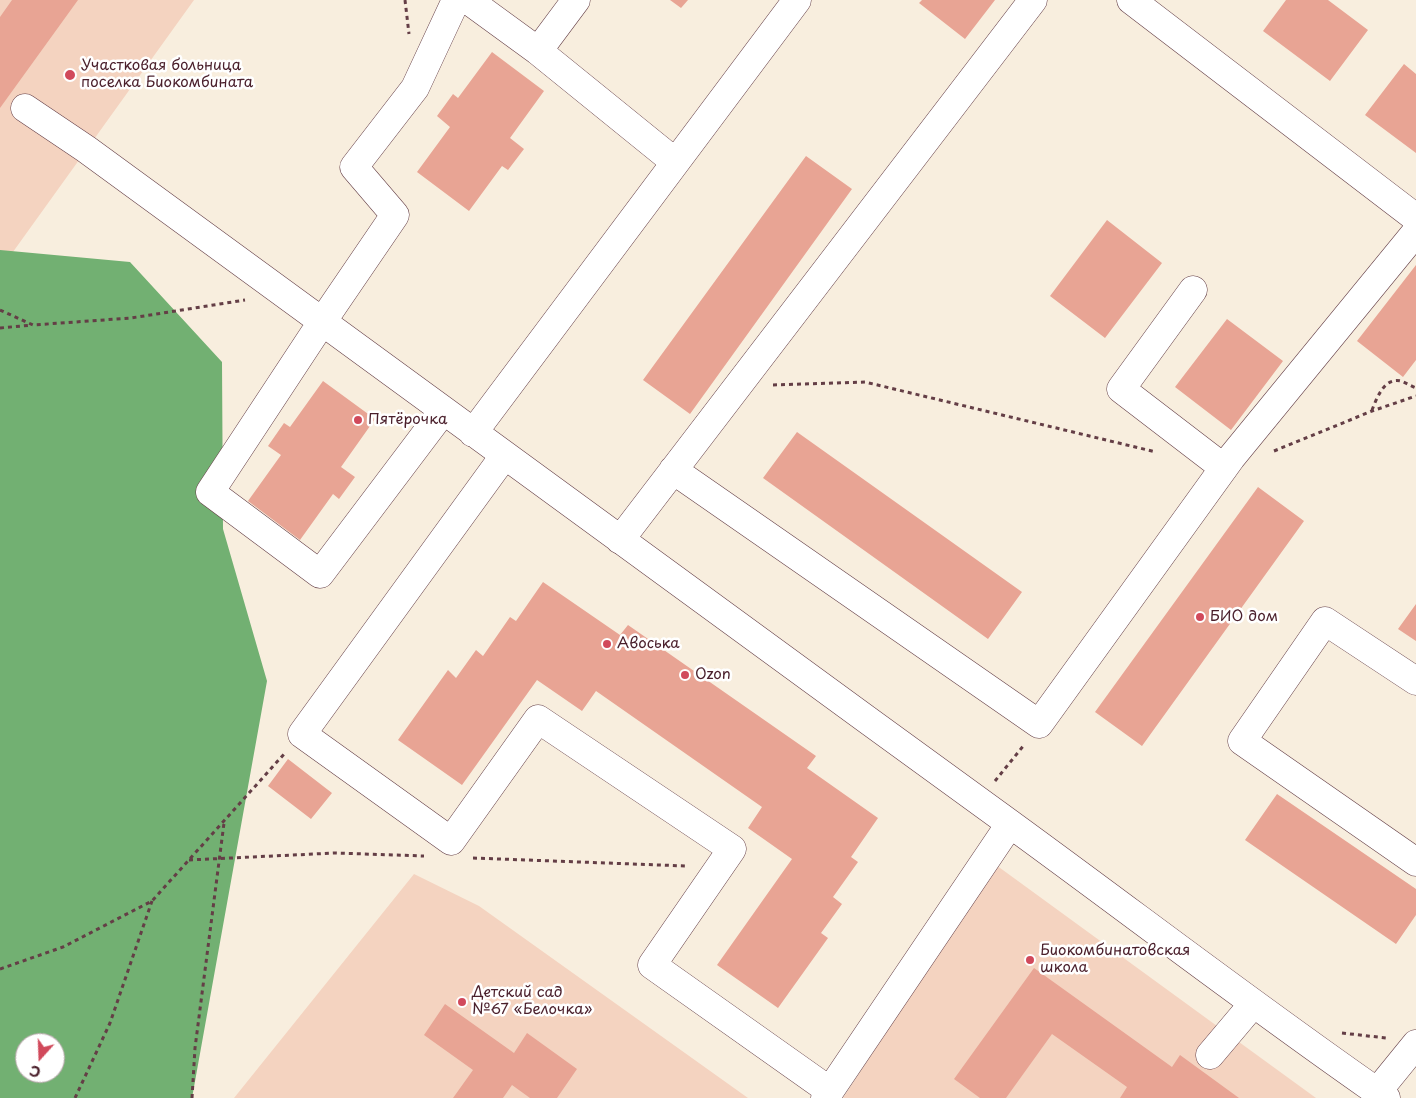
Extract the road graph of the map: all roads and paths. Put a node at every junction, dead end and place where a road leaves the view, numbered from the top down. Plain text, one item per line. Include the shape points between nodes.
1 (456, 0) edge
2 (468, 0) edge
3 (576, 0) edge
4 (797, 0) edge
5 (1033, 0) edge
6 (1131, 0) edge
7 (538, 50) junction
8 (25, 108) dead end
9 (675, 162) junction
10 (1416, 218) edge
11 (1416, 232) edge
12 (1194, 290) dead end
13 (283, 293) junction
14 (0, 310) edge
15 (322, 322) junction
16 (34, 325) junction
17 (0, 328) edge
18 (738, 386) junction
19 (1416, 388) edge
20 (1416, 396) edge
21 (442, 410) junction
22 (1372, 411) junction
23 (473, 433) junction
24 (1156, 452) dead end
25 (504, 456) junction
26 (1228, 463) junction
27 (673, 470) junction
28 (620, 540) junction
29 (1416, 681) edge
30 (1039, 724) junction
31 (302, 734) junction
32 (993, 784) dead end
33 (225, 821) junction
34 (1010, 824) junction
35 (434, 857) dead end
36 (473, 858) dead end
37 (190, 860) junction
38 (1416, 862) edge
39 (720, 867) junction
40 (152, 901) junction
41 (0, 969) edge
42 (1253, 1004) junction
43 (1416, 1044) edge
44 (1210, 1055) dead end
45 (828, 1095) edge
46 (1381, 1095) edge
47 (75, 1098) edge
48 (192, 1098) edge

1 - 15 street via 415,88 354,167 395,215
2 - 7 street
3 - 7 street
4 - 9 street
5 - 18 street
6 - 10 street
7 - 9 street
8 - 13 street
9 - 23 street
11 - 26 street
12 - 26 street via 1121,389
13 - 15 street
13 - 16 path via 131,318
14 - 16 path
15 - 21 street
15 - 21 street via 210,492 320,574
16 - 17 path
18 - 24 path via 865,382
18 - 27 street
19 - 22 path via 1399,381 1388,383
20 - 22 path
21 - 23 street
22 - 26 path via 1266,454
23 - 25 street
25 - 28 street
25 - 31 street
26 - 30 street
27 - 28 street
27 - 30 street
28 - 34 street
29 - 38 street via 1325,620 1242,742
30 - 32 path
31 - 33 path
31 - 39 street via 451,841 538,719 732,849
33 - 37 path
33 - 48 path via 195,1048
34 - 42 street
34 - 45 street
35 - 37 path via 335,853
36 - 39 path
37 - 40 path
39 - 45 street via 652,965
40 - 41 path via 63,947
40 - 47 path via 110,1023
42 - 44 street
42 - 46 street
43 - 46 street

